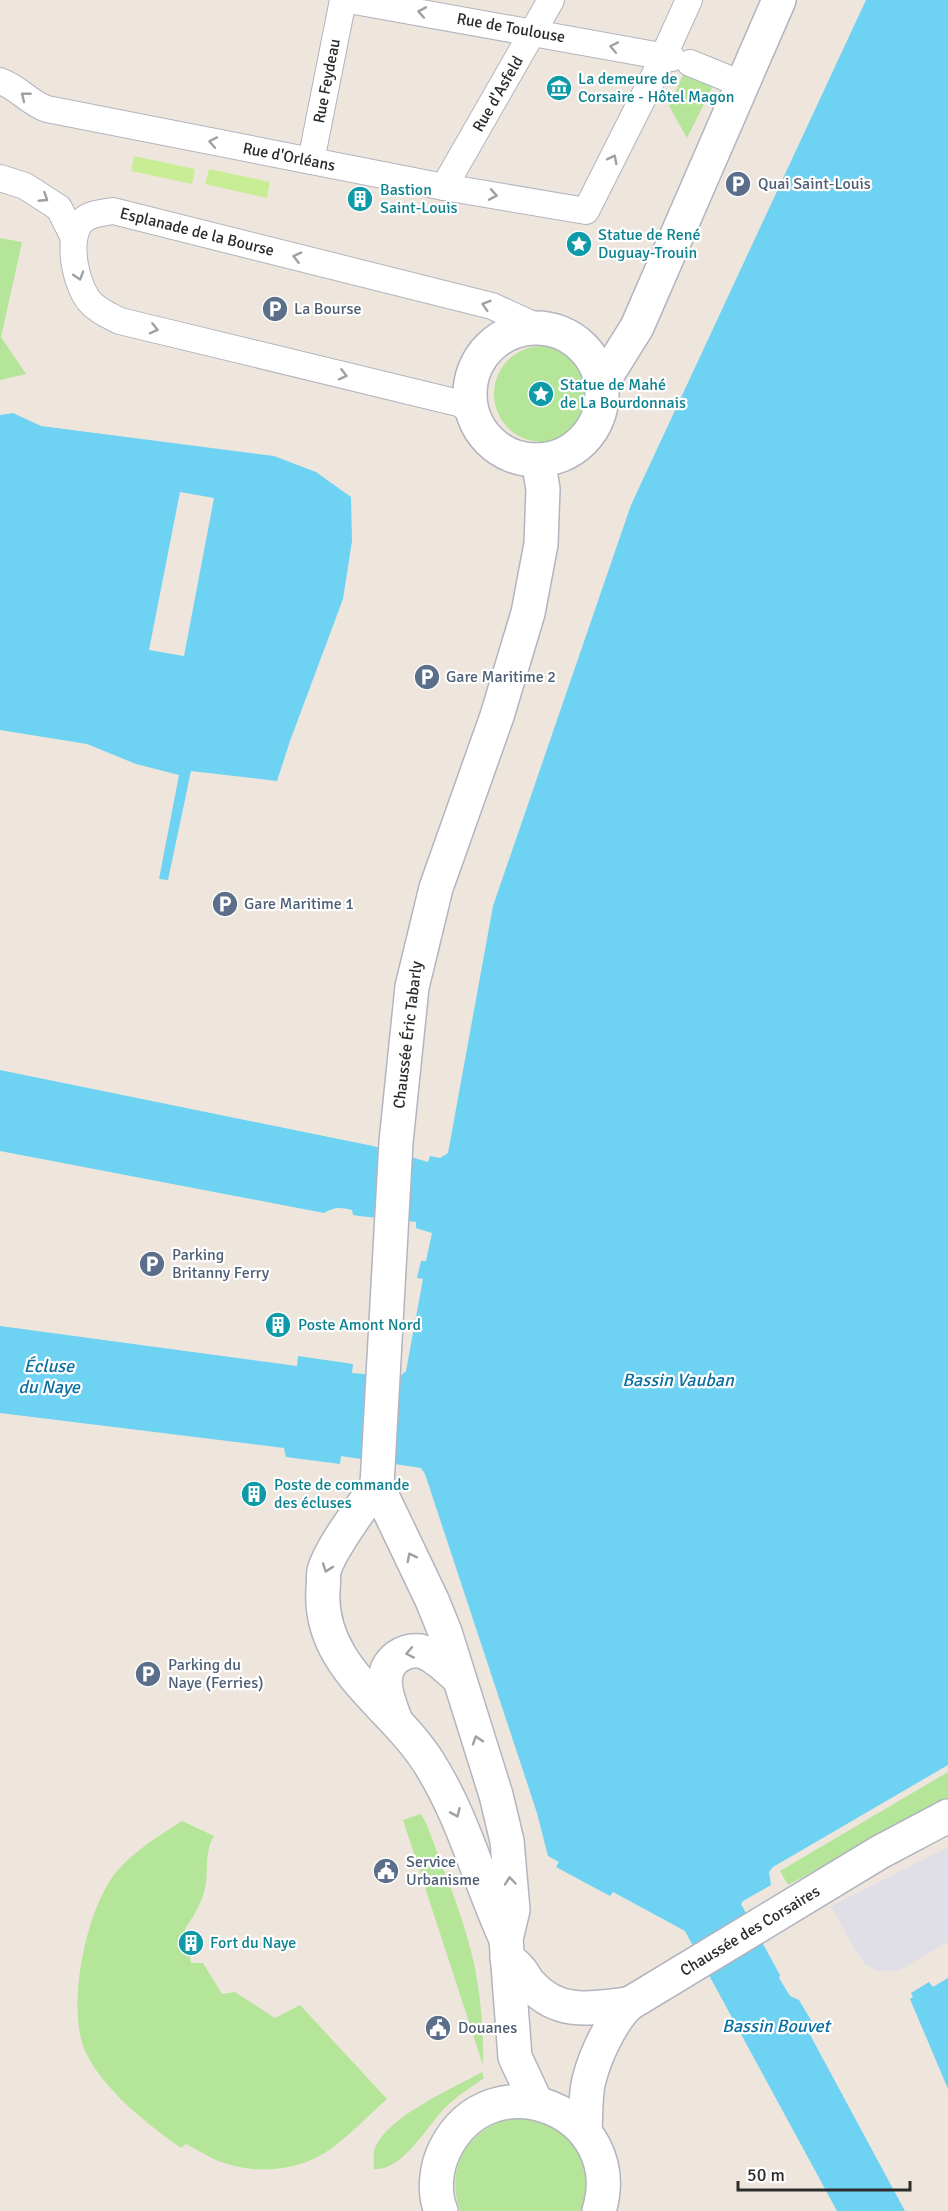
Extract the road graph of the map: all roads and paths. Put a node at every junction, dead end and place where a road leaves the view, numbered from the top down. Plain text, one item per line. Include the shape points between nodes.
1 (343, 0) edge
2 (349, 0) edge
3 (551, 0) edge
4 (689, 0) edge
5 (779, 0) edge
6 (534, 32) junction
7 (675, 59) junction
8 (0, 81) edge
9 (744, 85) junction
10 (311, 161) junction
11 (0, 178) edge
12 (444, 187) junction
13 (73, 236) junction
14 (540, 328) junction
15 (628, 338) junction
16 (578, 342) junction
17 (602, 383) junction
18 (473, 413) junction
19 (538, 460) junction
20 (383, 1499) junction
21 (459, 1678) junction
22 (395, 1719) junction
23 (948, 1816) edge
24 (507, 1948) junction
25 (636, 2000) junction
26 (514, 2057) junction
27 (588, 2080) junction
28 (542, 2104) junction
29 (491, 2106) junction
30 (585, 2132) junction
31 (606, 2207) edge
32 (441, 2211) edge

1 - 10 street, Rue Feydeau
6 -> 2 street, Rue de Toulouse
3 - 6 street, Rue d'Asfeld
4 - 7 street
5 - 9 main road
7 -> 6 street, Rue de Toulouse
6 - 12 street, Rue d'Asfeld
7 - 9 street, Rue de Toulouse
12 -> 7 street, Rue d'Orléans via 586,211
10 -> 8 street, Rue d'Orléans via 47,109
9 - 15 main road via 637,327
10 - 12 street, Rue d'Orléans
11 -> 13 street via 25,186 59,208
14 -> 13 street, Esplanade de la Bourse via 492,306 113,212 92,215
13 -> 18 street via 83,291 91,303 120,321 446,400
14 - 16 main road
14 - 18 main road via 511,333 487,350 472,376
15 - 16 main road
15 - 17 main road
16 - 17 main road via 593,361
17 - 19 main road via 601,405 587,436 560,455
18 - 19 main road via 481,430 498,447
19 - 20 main road, Chaussée Éric Tabarly via 543,489 541,544 528,613 497,716 436,888 411,987 396,1142
21 -> 20 main road, Chaussée Éric Tabarly via 432,1600
20 -> 22 main road, Chaussée Éric Tabarly via 356,1518 338,1544 324,1570 322,1604 327,1633 343,1663
21 -> 22 main road, Chaussée Éric Tabarly via 432,1656 409,1651 400,1655 388,1668 384,1684
24 -> 21 main road, Chaussée Éric Tabarly via 513,1910 507,1841
22 -> 24 main road, Chaussée Éric Tabarly via 429,1761 450,1799
23 - 25 main road, Chaussée des Corsaires via 880,1852
24 - 25 main road via 530,1984 553,2002 592,2010
24 - 26 main road, Chaussée Éric Tabarly
25 - 27 main road, Chaussée des Corsaires via 618,2014
26 - 28 main road, Chaussée Éric Tabarly
26 - 29 main road, Chaussée Éric Tabarly
27 - 28 main road
27 - 30 main road, Chaussée des Corsaires
28 - 29 main road via 513,2101
28 - 30 main road via 562,2112
29 - 32 main road via 463,2124 440,2158 436,2183
30 - 31 main road via 601,2164

